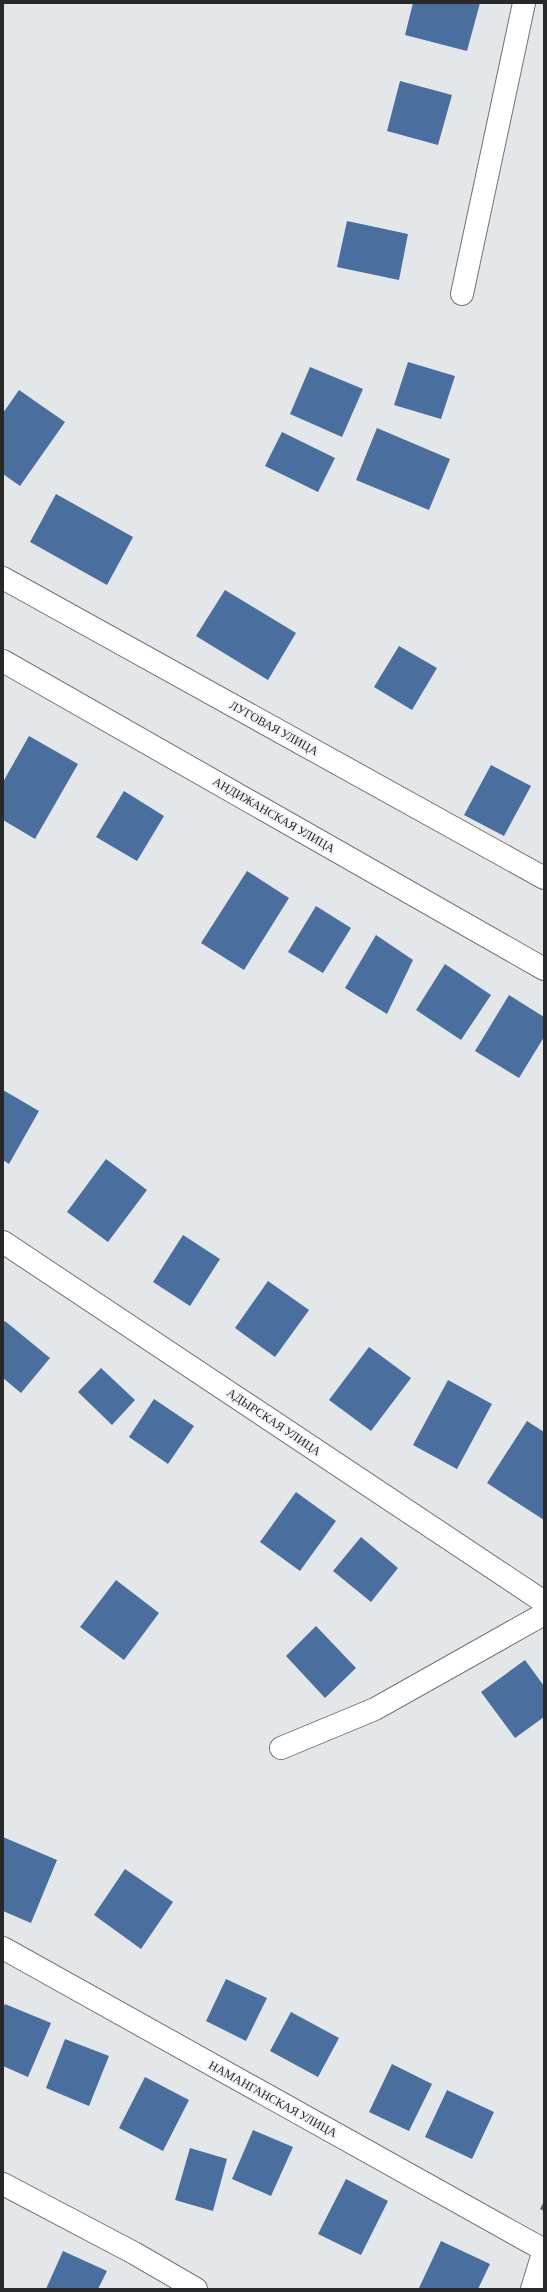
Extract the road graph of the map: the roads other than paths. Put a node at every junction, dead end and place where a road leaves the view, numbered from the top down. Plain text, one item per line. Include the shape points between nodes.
1 (524, 3) edge
2 (462, 294) dead end
3 (3, 578) edge
4 (3, 661) edge
5 (544, 878) edge
6 (544, 969) edge
7 (3, 1242) edge
8 (544, 1602) edge
9 (544, 1614) edge
10 (281, 1748) dead end
11 (3, 1948) edge
12 (3, 2184) edge
13 (544, 2250) edge
14 (196, 2289) edge
15 (532, 2289) edge

1 - 2 street
3 - 5 street, ЛУГОВАЯ УЛИЦА
4 - 6 street, АНДИЖАНСКАЯ УЛИЦА
7 - 8 street, АДЫРСКАЯ УЛИЦА
9 - 10 street via 375,1709
11 - 13 street, НАМАНГАНСКАЯ УЛИЦА
12 - 14 street
13 - 15 street

